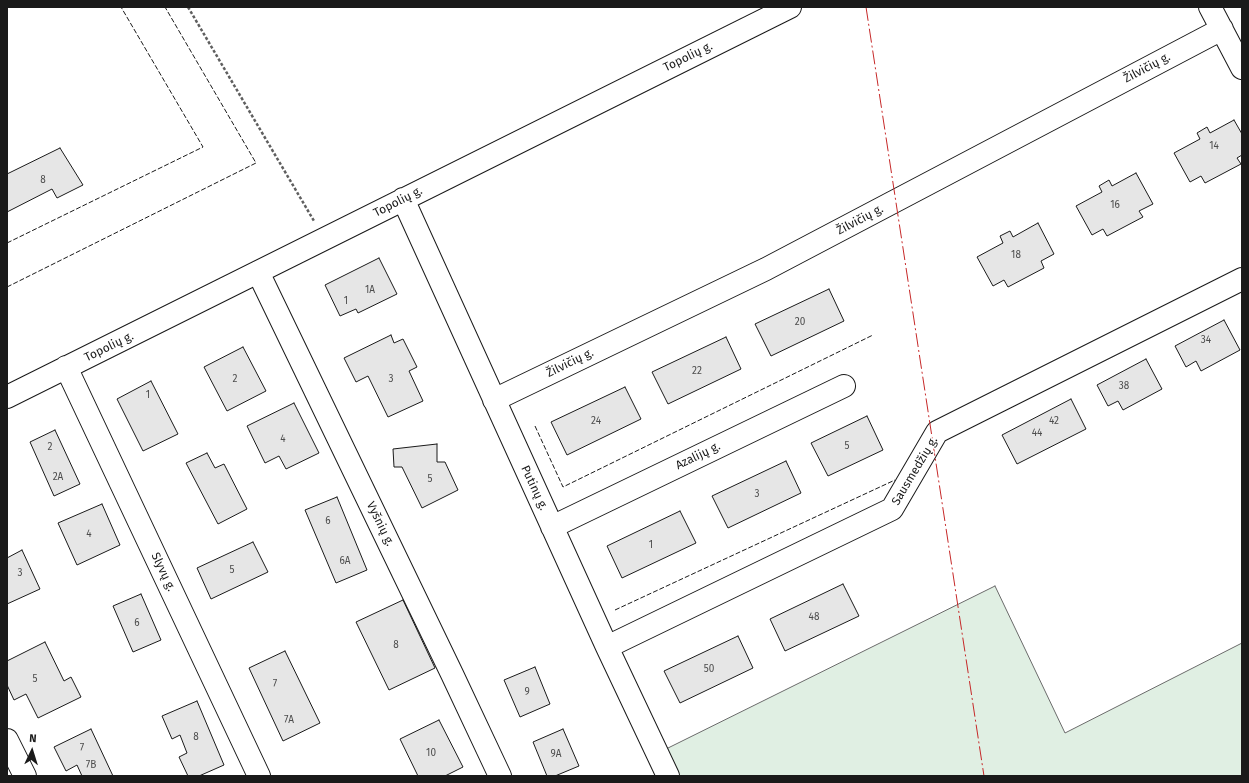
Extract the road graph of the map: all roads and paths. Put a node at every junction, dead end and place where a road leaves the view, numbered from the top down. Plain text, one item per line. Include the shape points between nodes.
1 (188, 7) edge
2 (790, 7) edge
3 (1210, 7) edge
4 (1230, 31) edge
5 (1242, 68) edge
6 (403, 199) junction
7 (324, 239) junction
8 (258, 272) junction
9 (1242, 279) edge
10 (66, 368) junction
11 (844, 386) dead end
12 (7, 397) edge
13 (494, 400) junction
14 (552, 527) junction
15 (607, 647) junction
16 (7, 740) edge
17 (25, 776) edge
18 (260, 776) edge
19 (500, 776) edge
20 (668, 776) edge

1 - 7 path
2 - 6 street, Topolių g.
3 - 4 street
4 - 5 street
4 - 13 street, Žilvičių g. via 766,269
6 - 7 street, Topolių g.
6 - 13 street, Putinų g.
7 - 8 street, Topolių g.
8 - 10 street, Topolių g.
8 - 19 street, Vyšnių g.
9 - 15 street, Sausmedžių g. via 937,432 892,509
10 - 12 street, Topolių g.
10 - 18 street, Slyvų g.
11 - 14 street, Azalijų g.
13 - 14 street, Putinų g.
14 - 15 street, Putinų g.
15 - 20 street, Putinų g.
16 - 17 street

